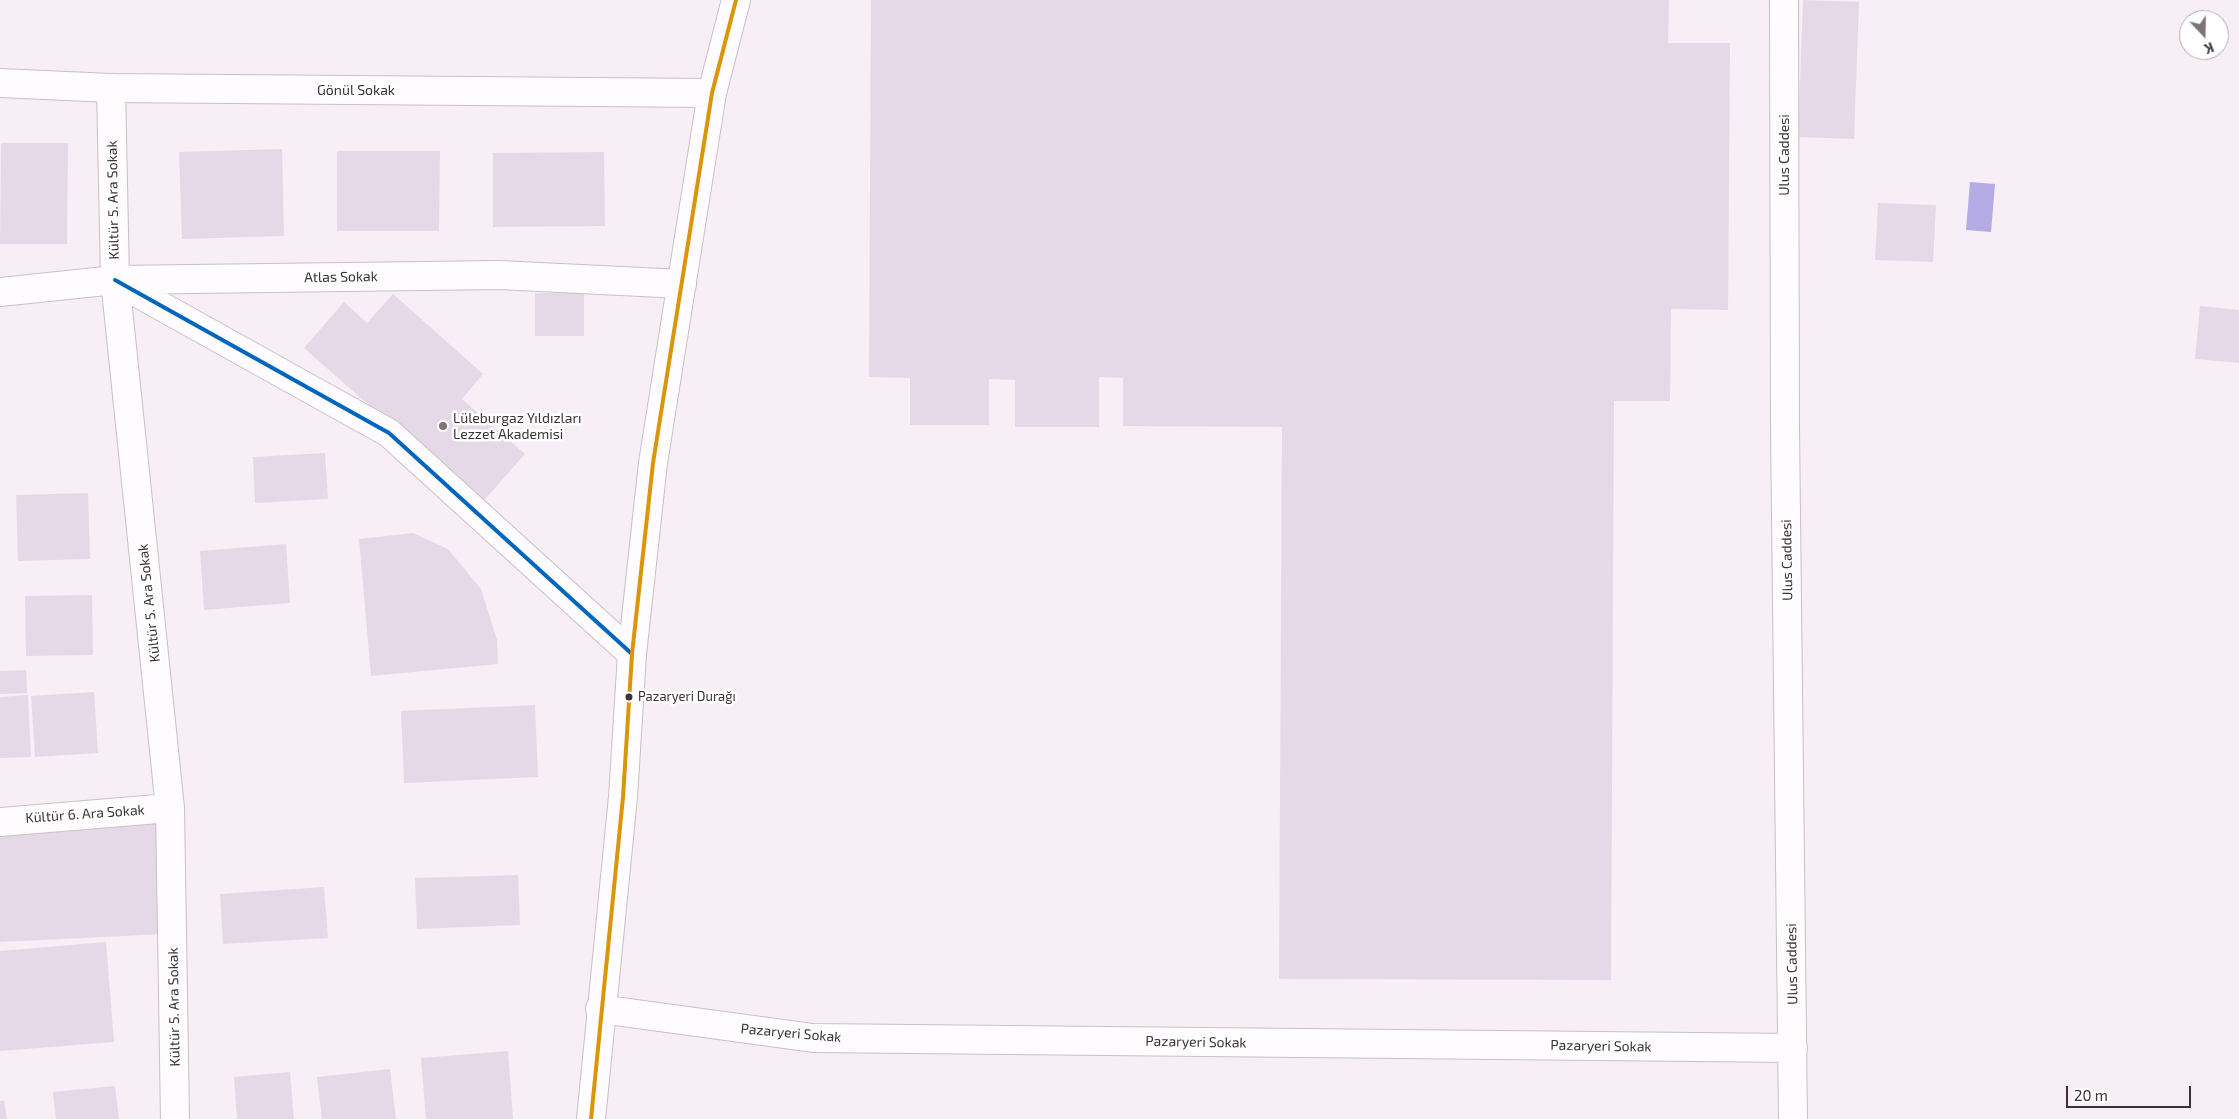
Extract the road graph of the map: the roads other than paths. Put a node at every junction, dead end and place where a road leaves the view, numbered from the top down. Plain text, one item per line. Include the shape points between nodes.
1 (736, 0) edge
2 (1784, 0) edge
3 (0, 83) edge
4 (110, 88) junction
5 (712, 93) junction
6 (115, 280) junction
7 (682, 284) junction
8 (0, 292) edge
9 (632, 654) junction
10 (170, 808) junction
11 (0, 822) edge
12 (600, 1009) junction
13 (1793, 1048) junction
14 (175, 1119) edge
15 (591, 1119) edge
16 (1793, 1119) edge

1 - 5 street
2 - 13 street, Ulus Caddesi via 1785,439
3 - 4 street, Gönül Sokak
4 - 5 street, Gönül Sokak
4 - 6 street, Kültür 5. Ara Sokak
5 - 7 street
6 - 7 street, Atlas Sokak via 499,275
6 - 8 street, Atlas Sokak
6 - 9 street via 389,433
6 - 10 street, Kültür 5. Ara Sokak
7 - 9 street via 653,463
9 - 12 street via 622,806
10 - 11 street, Kültür 6. Ara Sokak
10 - 14 street, Kültür 5. Ara Sokak
12 - 13 street, Pazaryeri Sokak via 813,1038
12 - 15 street
13 - 16 street, Ulus Caddesi

